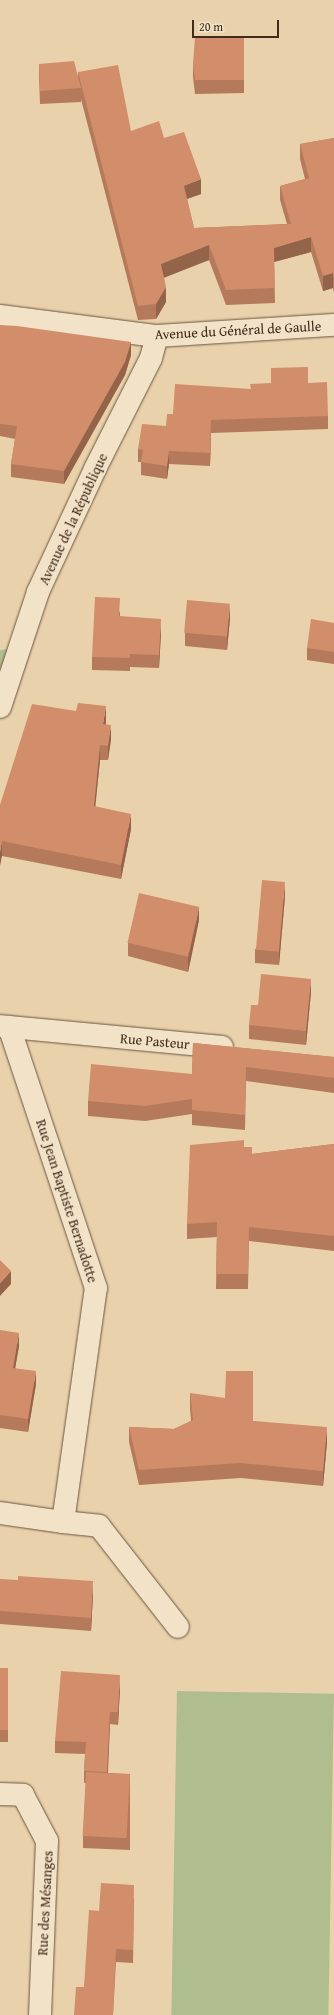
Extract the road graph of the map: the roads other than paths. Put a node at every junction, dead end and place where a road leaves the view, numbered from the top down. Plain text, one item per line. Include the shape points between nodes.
1 (0, 316) edge
2 (334, 325) edge
3 (157, 336) junction
4 (0, 706) edge
5 (4, 1027) edge
6 (244, 1050) edge
7 (0, 1513) edge
8 (63, 1522) junction
9 (178, 1627) dead end
10 (0, 1794) edge
11 (40, 2015) edge

1 - 3 street, Avenue du Général de Gaulle
2 - 3 street, Avenue du Général de Gaulle
3 - 4 street, Avenue de la République via 151,358 95,469 38,592
5 - 6 street, Rue Pasteur
5 - 8 street, Rue Jean Baptiste Bernadotte via 96,1288
7 - 8 street
8 - 9 street via 99,1526
10 - 11 street, Rue des Mésanges via 23,1795 47,1841

